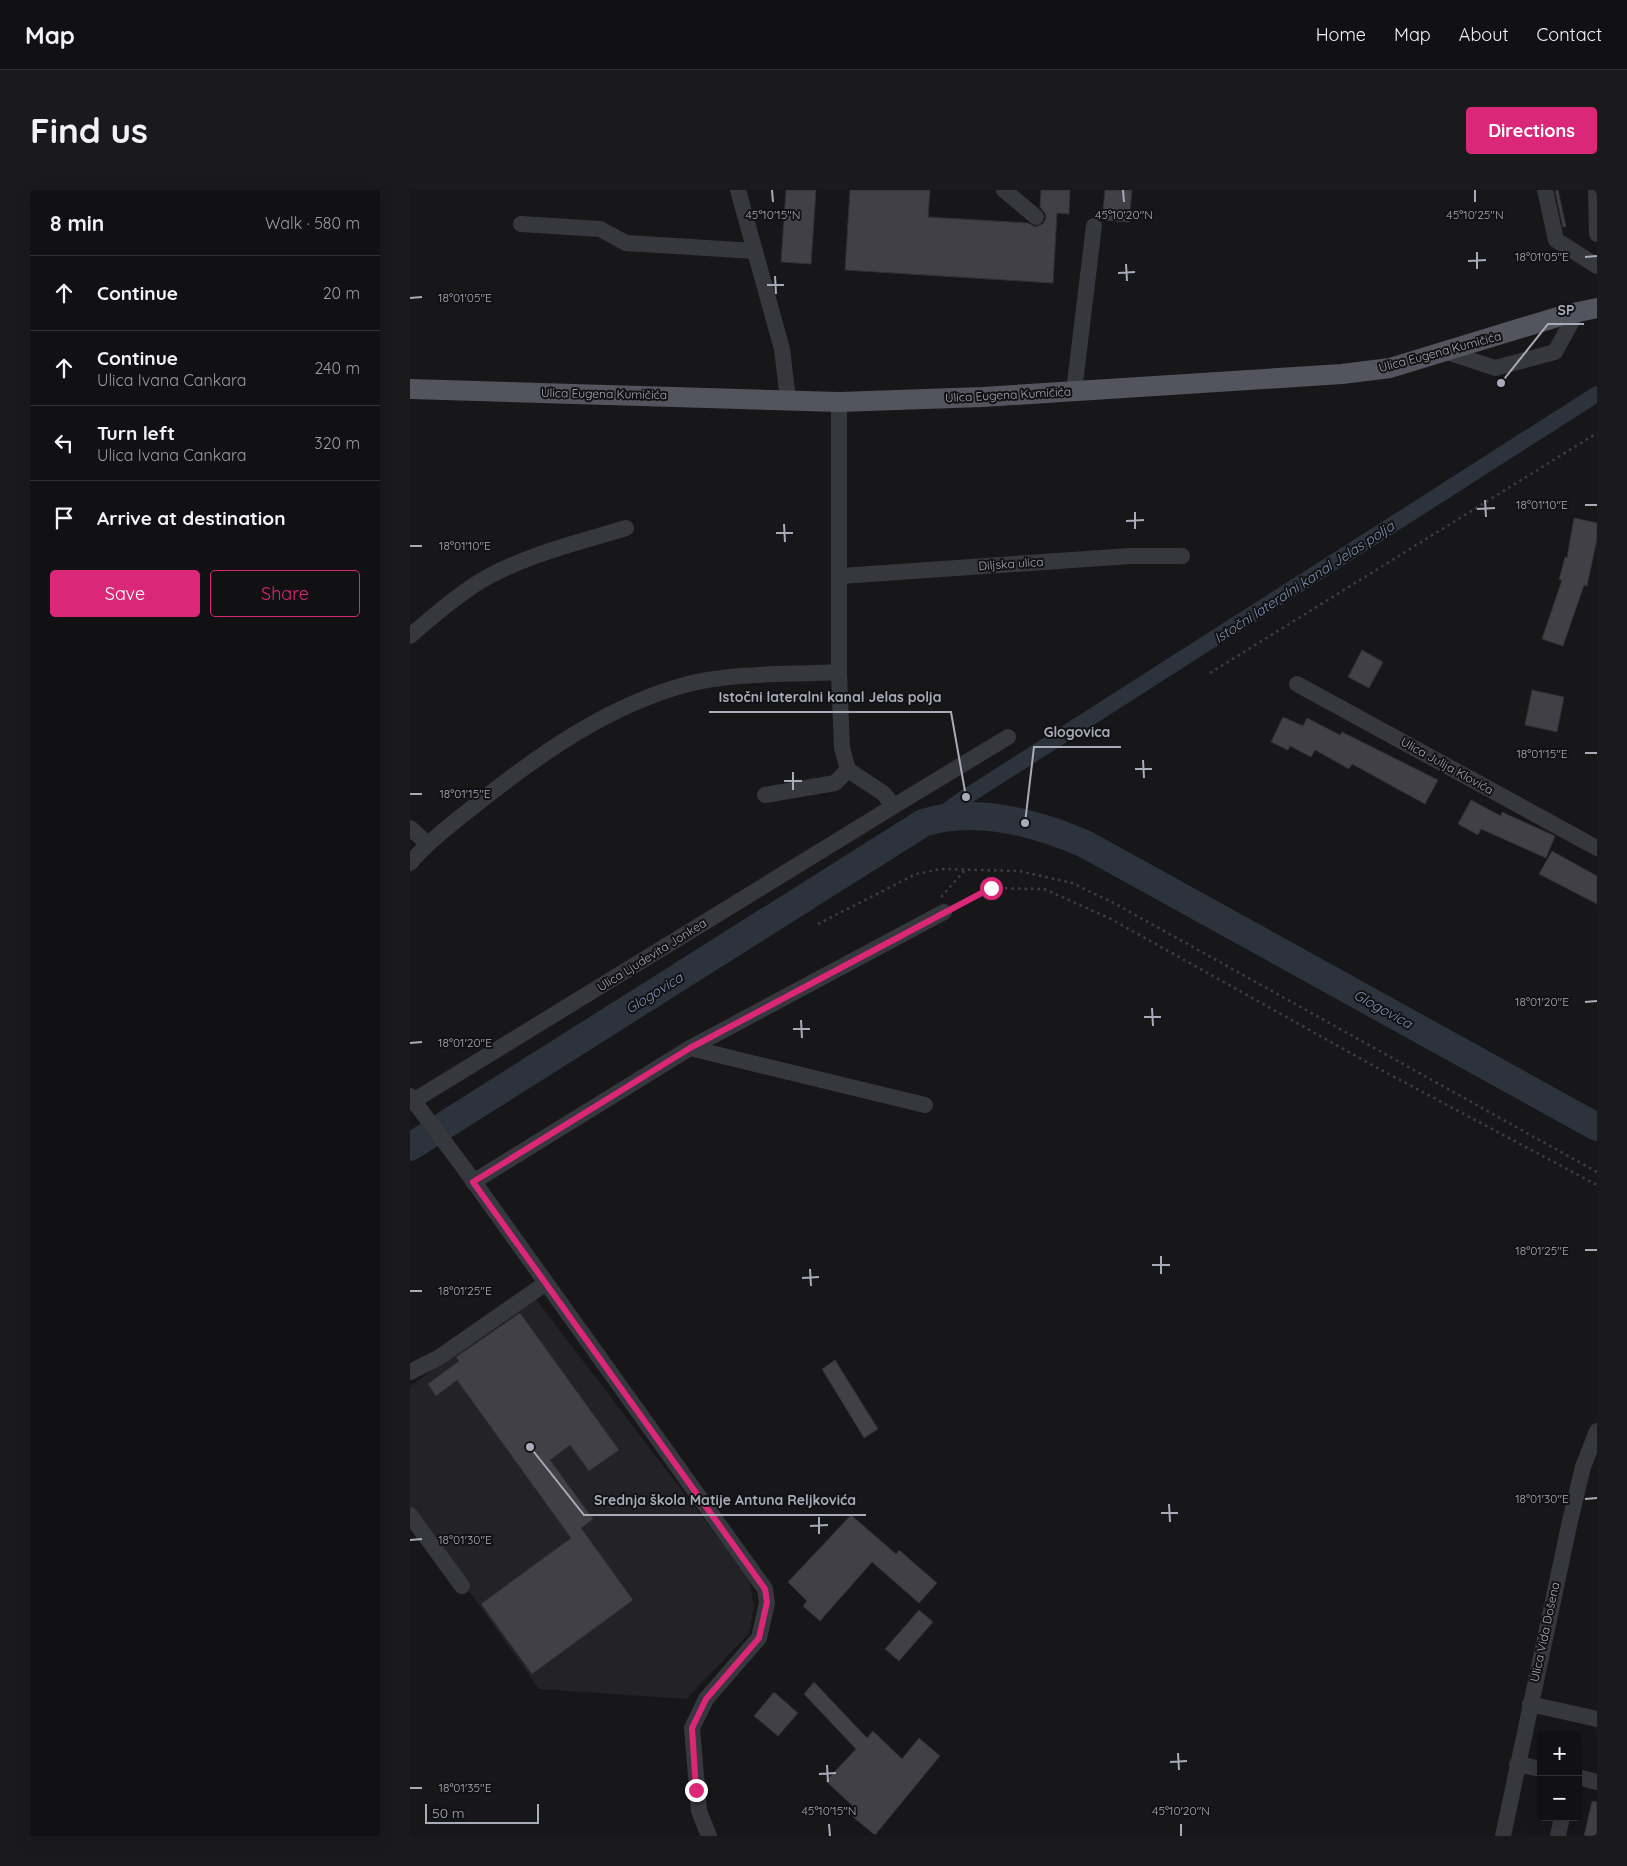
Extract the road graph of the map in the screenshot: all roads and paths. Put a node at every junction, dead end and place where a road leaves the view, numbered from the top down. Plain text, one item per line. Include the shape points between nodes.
1 (738, 190) edge
2 (1004, 190) edge
3 (1545, 190) edge
4 (1596, 190) edge
5 (1036, 217) dead end
6 (521, 224) dead end
7 (1094, 226) dead end
8 (1597, 234) edge
9 (755, 251) junction
10 (1597, 266) edge
11 (1597, 308) edge
12 (1577, 312) junction
13 (1447, 352) junction
14 (410, 390) edge
15 (1074, 392) junction
16 (788, 399) junction
17 (839, 402) junction
18 (1597, 433) edge
19 (626, 528) dead end
20 (1182, 556) dead end
21 (840, 576) junction
22 (410, 636) edge
23 (839, 672) junction
24 (1210, 673) dead end
25 (1298, 684) dead end
26 (1008, 737) dead end
27 (848, 770) junction
28 (765, 794) dead end
29 (894, 806) junction
30 (410, 828) edge
31 (427, 843) junction
32 (1597, 848) edge
33 (410, 863) edge
34 (944, 912) joint
35 (818, 924) dead end
36 (690, 1048) junction
37 (414, 1103) edge
38 (925, 1105) dead end
39 (1597, 1172) edge
40 (469, 1175) junction
41 (1597, 1185) edge
42 (546, 1283) junction
43 (410, 1372) edge
44 (1597, 1431) edge
45 (410, 1515) edge
46 (462, 1586) dead end
47 (1530, 1704) junction
48 (1597, 1719) edge
49 (1518, 1764) junction
50 (1537, 1768) edge
51 (1582, 1778) edge
52 (1597, 1782) edge
53 (1561, 1821) edge
54 (703, 1833) edge
55 (1503, 1836) edge
56 (1558, 1836) edge

1 - 9 street
2 - 5 street
3 - 10 street via 1556,240
4 - 8 street
6 - 9 street via 600,229 626,242
7 - 15 street
9 - 16 street via 782,349
11 - 12 main road, Ulica Eugena Kumičića
12 - 13 main road, Ulica Eugena Kumičića
12 - 13 street via 1555,352 1495,368
13 - 15 main road, Ulica Eugena Kumičića via 1390,368 1342,374
14 - 16 main road, Ulica Eugena Kumičića
15 - 17 main road, Ulica Eugena Kumičića
16 - 17 main road, Ulica Eugena Kumičića
17 - 21 street
18 - 24 path
19 - 22 street via 531,558 480,582
20 - 21 street, Diljska ulica via 1130,556
21 - 23 street
23 - 27 street via 842,748
23 - 31 street via 712,680 686,685 611,713 572,734
25 - 32 street, Ulica Julija Klovića
26 - 29 street, Ulica Ljudevita Jonkea
27 - 28 street via 835,783
27 - 29 street via 882,793
29 - 37 street, Ulica Ljudevita Jonkea
30 - 31 street
31 - 33 street
34 - 36 street
34 - 41 path via 991,888 1044,889 1111,919 1372,1065
35 - 39 path via 916,874 941,869 1019,872 1072,883 1112,902
36 - 38 street
36 - 40 street
37 - 40 street
40 - 42 street
42 - 43 street via 438,1358
42 - 54 street via 765,1589 767,1602 759,1638 706,1699 692,1728
44 - 47 street, Ulica Vida Došena via 1579,1485
45 - 46 street
47 - 48 street
47 - 49 street, Ulica Vida Došena
49 - 50 street
49 - 55 street, Ulica Vida Došena
51 - 52 street
53 - 56 street

